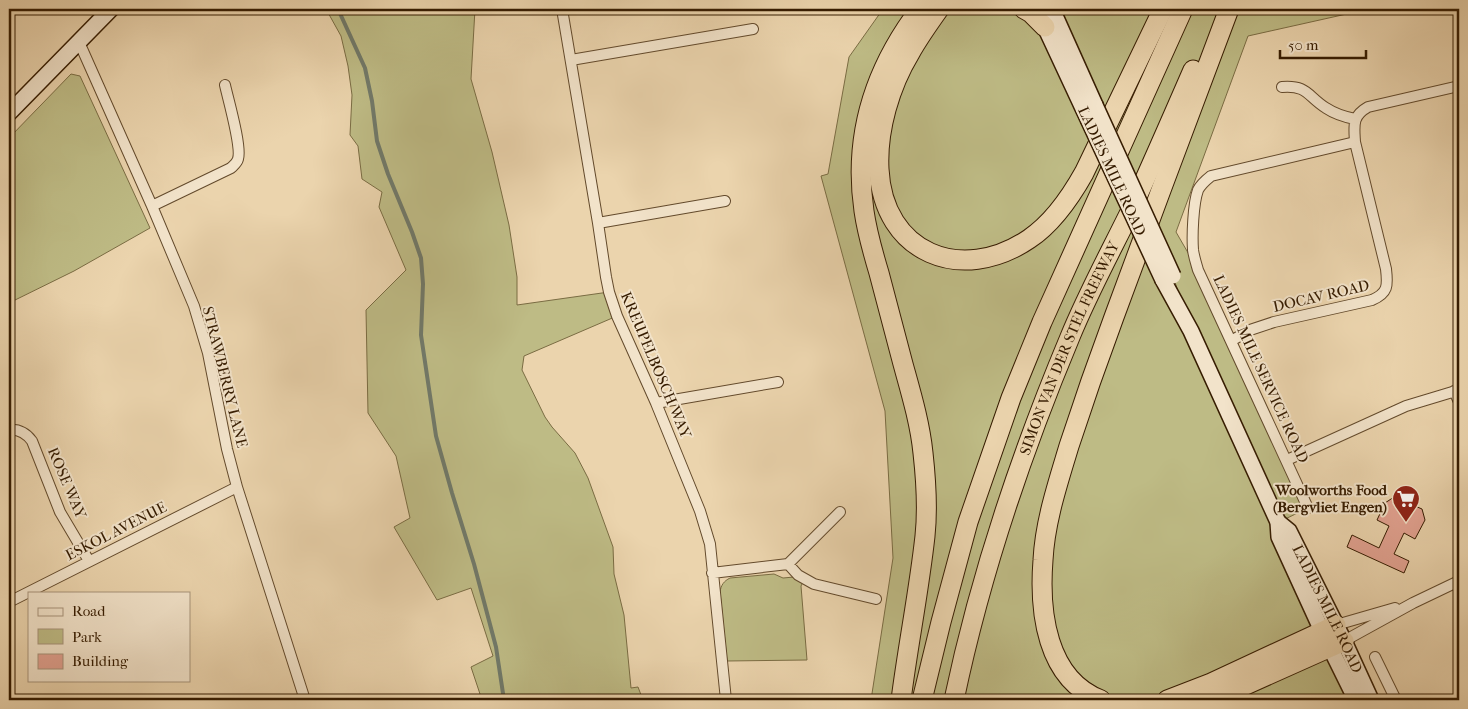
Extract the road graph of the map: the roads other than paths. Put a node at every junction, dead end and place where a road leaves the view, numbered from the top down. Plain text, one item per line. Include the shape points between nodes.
1 (111, 9) edge
2 (562, 9) edge
3 (1024, 9) edge
4 (1037, 9) edge
5 (1052, 9) edge
6 (1163, 9) edge
7 (1183, 9) edge
8 (1221, 9) edge
9 (1229, 9) edge
10 (934, 11) edge
11 (1046, 28) junction
12 (753, 29) dead end
13 (79, 42) junction
14 (571, 60) junction
15 (224, 85) dead end
16 (1459, 86) edge
17 (1282, 87) dead end
18 (1092, 112) junction
19 (9, 113) edge
20 (1355, 119) junction
21 (1355, 142) junction
22 (726, 201) dead end
23 (152, 206) junction
24 (598, 223) junction
25 (1231, 340) junction
26 (778, 382) dead end
27 (1457, 390) edge
28 (1459, 402) edge
29 (656, 403) junction
30 (9, 430) edge
31 (1287, 460) junction
32 (237, 487) junction
33 (1308, 508) dead end
34 (840, 512) dead end
35 (89, 561) junction
36 (788, 564) junction
37 (712, 573) junction
38 (1459, 581) edge
39 (28, 592) edge
40 (29, 592) edge
41 (876, 599) dead end
42 (9, 602) edge
43 (1413, 603) junction
44 (1333, 636) junction
45 (1375, 657) dead end
46 (305, 700) edge
47 (726, 700) edge
48 (901, 700) edge
49 (922, 700) edge
50 (954, 700) edge
51 (1101, 700) edge
52 (1168, 700) edge
53 (1212, 700) edge
54 (1356, 700) edge
55 (1371, 700) edge
56 (1396, 700) edge

1 - 13 main road
2 - 14 street, KREUPELBOSCH WAY
3 - 11 highway
4 - 11 main road, LADIES MILE ROAD
5 - 18 main road, LADIES MILE ROAD
6 - 10 highway via 1084,173 1059,211 1044,227 1014,248 971,261 949,260 912,242 888,210 882,191 880,146 891,95 909,54
7 - 49 highway via 1011,398 968,522
8 - 50 highway, SIMON VAN DER STEL FREEWAY via 1070,336 1042,408 1002,519
9 - 51 highway via 1099,357 1060,476 1046,533 1044,609 1052,649 1077,686
10 - 48 highway via 900,37 890,54 867,121 861,170 867,232 916,414 926,477 925,535
11 - 18 main road, LADIES MILE ROAD
12 - 14 street
13 - 19 main road
13 - 23 street, STRAWBERRY LANE
14 - 24 street, KREUPELBOSCH WAY
15 - 23 street via 237,141 236,163
16 - 20 street via 1368,107
17 - 20 street via 1301,89 1324,107
18 - 44 main road, LADIES MILE ROAD, bridge via 1278,522 1279,537
20 - 21 street
21 - 25 street, DOCAV ROAD via 1386,269 1385,291 1372,300 1260,326
21 - 25 street, LADIES MILE SERVICE ROAD via 1212,176 1198,190 1193,251 1198,270
22 - 24 street
23 - 32 street, STRAWBERRY LANE via 194,306 208,353
24 - 29 street, KREUPELBOSCH WAY via 609,292
25 - 31 street, LADIES MILE SERVICE ROAD
26 - 29 street
27 - 28 street
27 - 31 street via 1406,406
29 - 37 street, KREUPELBOSCH WAY via 706,527
30 - 35 street, ROSE WAY via 20,431 32,441 60,512
31 - 33 street, LADIES MILE SERVICE ROAD
32 - 35 street, ESKOL AVENUE
32 - 46 street, STRAWBERRY LANE
34 - 36 street
35 - 40 street, ESKOL AVENUE
36 - 37 street
36 - 41 street via 798,575 814,584
37 - 47 street, KREUPELBOSCH WAY
38 - 43 street
39 - 42 street, ESKOL AVENUE
43 - 44 street
43 - 44 street
44 - 52 highway
44 - 53 highway via 1265,675
44 - 54 main road, LADIES MILE ROAD
44 - 55 main road, LADIES MILE ROAD
45 - 56 street

